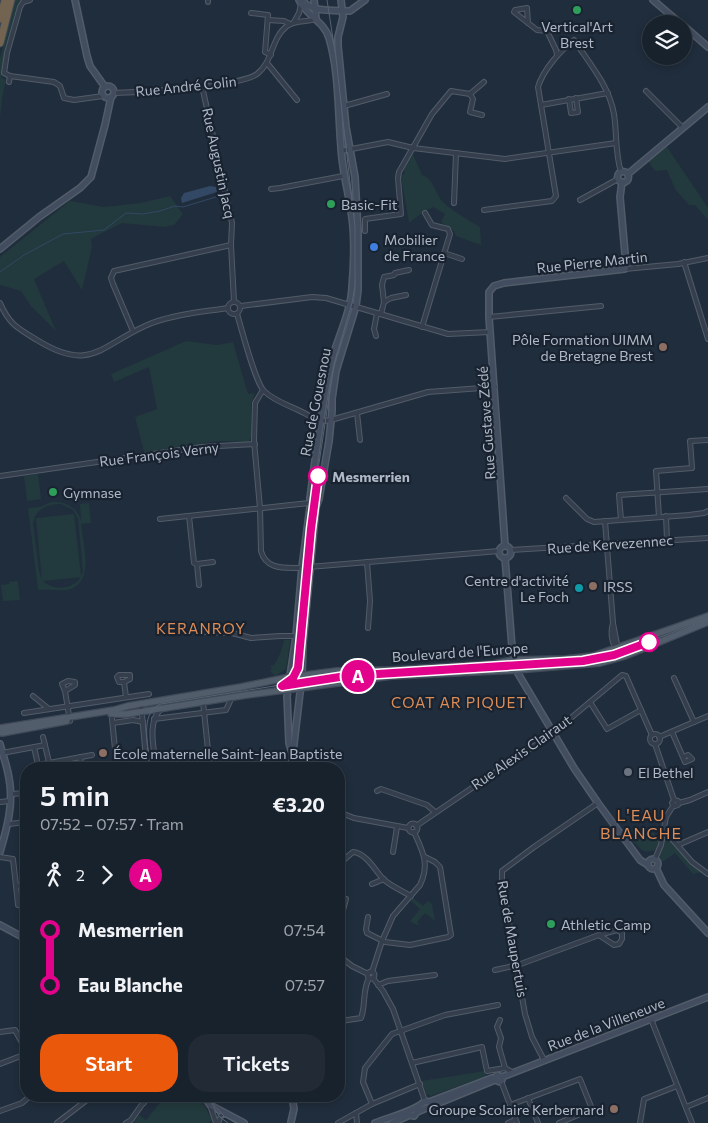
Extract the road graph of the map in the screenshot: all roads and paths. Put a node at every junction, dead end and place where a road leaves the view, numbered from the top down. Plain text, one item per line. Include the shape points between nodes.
1 (5, 0) edge
2 (11, 0) edge
3 (30, 0) edge
4 (75, 0) edge
5 (314, 0) edge
6 (341, 0) edge
7 (365, 0) edge
8 (653, 0) edge
9 (301, 1) edge
10 (315, 8) junction
11 (342, 10) junction
12 (251, 13) dead end
13 (670, 15) edge
14 (0, 18) edge
15 (316, 18) junction
16 (268, 20) junction
17 (528, 22) dead end
18 (292, 23) junction
19 (692, 33) edge
20 (0, 43) edge
21 (708, 47) edge
22 (271, 55) junction
23 (557, 55) junction
24 (267, 63) junction
25 (10, 76) junction
26 (8, 82) dead end
27 (484, 82) dead end
28 (202, 86) junction
29 (646, 90) dead end
30 (608, 93) junction
31 (107, 94) junction
32 (387, 94) dead end
33 (470, 94) junction
34 (576, 98) junction
35 (569, 99) junction
36 (297, 100) dead end
37 (541, 104) junction
38 (344, 106) junction
39 (708, 107) edge
40 (482, 115) dead end
41 (682, 127) junction
42 (616, 143) junction
43 (412, 148) junction
44 (351, 149) junction
45 (341, 151) junction
46 (456, 153) junction
47 (548, 153) junction
48 (621, 172) junction
49 (628, 174) junction
50 (343, 176) junction
51 (620, 180) junction
52 (271, 188) dead end
53 (580, 200) dead end
54 (454, 203) dead end
55 (484, 210) dead end
56 (425, 213) dead end
57 (366, 231) dead end
58 (231, 245) junction
59 (0, 249) edge
60 (444, 253) junction
61 (423, 255) dead end
62 (708, 258) edge
63 (462, 259) dead end
64 (442, 260) junction
65 (684, 262) junction
66 (625, 269) junction
67 (408, 270) dead end
68 (406, 296) dead end
69 (489, 299) joint
70 (234, 301) junction
71 (384, 302) junction
72 (0, 303) edge
73 (349, 305) junction
74 (241, 306) junction
75 (356, 306) junction
76 (602, 306) dead end
77 (228, 308) junction
78 (236, 314) junction
79 (379, 314) junction
80 (489, 317) junction
81 (422, 327) junction
82 (133, 331) junction
83 (490, 332) junction
84 (376, 336) dead end
85 (708, 339) edge
86 (495, 387) junction
87 (263, 390) junction
88 (357, 413) junction
89 (326, 420) junction
90 (360, 440) dead end
91 (708, 440) edge
92 (255, 444) junction
93 (0, 476) edge
94 (708, 489) edge
95 (658, 492) junction
96 (566, 498) dead end
97 (309, 503) junction
98 (260, 508) junction
99 (708, 511) edge
100 (189, 516) junction
101 (666, 516) junction
102 (659, 517) junction
103 (160, 519) dead end
104 (621, 520) junction
105 (605, 521) junction
106 (708, 538) edge
107 (667, 540) junction
108 (505, 545) junction
109 (606, 545) junction
110 (512, 550) junction
111 (499, 551) junction
112 (505, 558) junction
113 (213, 562) dead end
114 (367, 562) junction
115 (194, 564) junction
116 (306, 567) junction
117 (199, 585) dead end
118 (708, 616) edge
119 (708, 622) edge
120 (368, 628) dead end
121 (193, 630) dead end
122 (296, 636) junction
123 (616, 648) junction
124 (619, 658) junction
125 (514, 665) junction
126 (302, 676) junction
127 (290, 677) junction
128 (674, 678) dead end
129 (124, 682) dead end
130 (300, 688) junction
131 (288, 690) junction
132 (65, 691) dead end
133 (150, 694) dead end
134 (33, 696) dead end
135 (126, 697) junction
136 (232, 697) junction
137 (203, 702) junction
138 (590, 702) junction
139 (68, 707) junction
140 (142, 708) junction
141 (162, 708) junction
142 (49, 709) junction
143 (641, 710) junction
144 (24, 713) dead end
145 (204, 713) junction
146 (113, 714) junction
147 (708, 716) edge
148 (70, 719) junction
149 (154, 719) junction
150 (143, 722) junction
151 (694, 722) junction
152 (112, 724) junction
153 (1, 730) edge
154 (672, 732) junction
155 (553, 733) junction
156 (652, 735) junction
157 (43, 737) dead end
158 (659, 737) junction
159 (0, 744) edge
160 (45, 744) junction
161 (656, 744) junction
162 (34, 747) junction
163 (2, 753) junction
164 (292, 753) junction
165 (92, 755) dead end
166 (80, 757) junction
167 (683, 757) dead end
168 (37, 762) edge
169 (49, 762) joint
170 (81, 762) edge
171 (116, 762) edge
172 (147, 762) edge
173 (155, 762) edge
174 (209, 762) edge
175 (291, 762) edge
176 (377, 791) dead end
177 (708, 792) edge
178 (20, 793) edge
179 (10, 794) junction
180 (674, 800) junction
181 (10, 801) junction
182 (0, 802) edge
183 (598, 803) junction
184 (679, 803) junction
185 (673, 806) junction
186 (435, 812) junction
187 (345, 814) edge
188 (20, 823) edge
189 (8, 824) junction
190 (416, 826) junction
191 (397, 827) junction
192 (408, 828) junction
193 (664, 830) junction
194 (414, 832) junction
195 (708, 832) edge
196 (1, 845) edge
197 (678, 845) junction
198 (0, 852) edge
199 (393, 852) dead end
200 (636, 853) junction
201 (0, 857) edge
202 (425, 857) junction
203 (345, 859) edge
204 (653, 859) junction
205 (648, 865) junction
206 (656, 868) junction
207 (708, 874) edge
208 (384, 879) junction
209 (372, 884) dead end
210 (16, 886) junction
211 (20, 886) edge
212 (411, 896) junction
213 (346, 899) dead end
214 (345, 903) edge
215 (20, 904) edge
216 (368, 917) dead end
217 (0, 925) edge
218 (599, 934) junction
219 (708, 934) edge
220 (20, 936) edge
221 (382, 941) junction
222 (345, 961) edge
223 (518, 965) junction
224 (494, 970) dead end
225 (435, 975) dead end
226 (370, 976) junction
227 (378, 984) junction
228 (708, 997) edge
229 (498, 1005) dead end
230 (651, 1019) junction
231 (345, 1020) edge
232 (500, 1020) dead end
233 (400, 1030) junction
234 (0, 1032) edge
235 (20, 1039) edge
236 (20, 1056) edge
237 (544, 1060) junction
238 (412, 1063) junction
239 (0, 1064) edge
240 (505, 1068) junction
241 (512, 1072) junction
242 (498, 1077) junction
243 (420, 1084) junction
244 (677, 1086) junction
245 (528, 1098) junction
246 (708, 1098) edge
247 (23, 1102) edge
248 (84, 1102) edge
249 (208, 1102) edge
250 (293, 1102) edge
251 (144, 1103) edge
252 (372, 1104) junction
253 (210, 1105) junction
254 (426, 1105) junction
255 (510, 1105) junction
256 (686, 1107) junction
257 (0, 1111) edge
258 (356, 1112) junction
259 (413, 1112) junction
260 (226, 1114) junction
261 (516, 1122) edge
262 (566, 1122) edge
263 (57, 1123) edge
264 (126, 1123) edge
265 (217, 1123) edge
266 (244, 1123) edge
267 (291, 1123) edge
268 (338, 1123) edge
269 (358, 1123) edge
270 (375, 1123) edge
271 (392, 1123) edge
272 (508, 1123) edge
273 (538, 1123) edge
274 (559, 1123) edge
275 (640, 1123) edge
276 (692, 1123) edge

1 - 14 highway
2 - 20 highway
3 - 25 street via 20,7 8,47 4,73
4 - 31 street via 90,66
5 - 10 street, Rue de Gouesnou
6 - 11 street, Rue de Gouesnou
7 - 11 street via 352,10
8 - 13 street
9 - 10 street
9 - 15 street via 307,13
9 - 18 street, Rue André Colin via 299,13
10 - 11 street
10 - 15 street, Rue de Gouesnou
11 - 38 street, Rue de Gouesnou via 338,44
12 - 16 street via 268,15
15 - 18 street
15 - 45 street, Rue de Gouesnou via 328,33 332,52
16 - 18 street
16 - 22 street via 265,52
17 - 23 street via 537,30 546,31
18 - 22 street, Rue André Colin via 280,33
19 - 21 street
22 - 24 street, Rue André Colin
23 - 30 street via 574,40
23 - 37 street via 540,80
24 - 28 street, Rue André Colin via 252,78
24 - 36 street
25 - 26 street
25 - 31 street, Rue André Colin via 57,83 67,100
27 - 33 street
28 - 31 street, Rue André Colin
28 - 58 street, Rue Augustin Jacq via 232,223
29 - 41 street
30 - 34 street
30 - 42 street
31 - 59 street via 108,110 91,178
32 - 38 street
33 - 40 street via 473,99 470,112
33 - 43 street via 451,91 432,114
34 - 35 street
34 - 35 street via 578,112 571,112
35 - 37 street
37 - 47 street
38 - 44 street, Rue de Gouesnou
39 - 41 street
41 - 49 street
42 - 47 street
42 - 48 street
43 - 44 street via 388,142
43 - 46 street
43 - 57 street via 398,174 401,214 365,219
44 - 45 street
44 - 75 street, Rue de Gouesnou via 358,231
45 - 50 street, Rue de Gouesnou
46 - 47 street via 506,159
46 - 54 street
47 - 55 street via 556,196 552,201
48 - 49 street
48 - 51 street via 618,175
49 - 51 street via 627,181
50 - 52 street
50 - 73 street, Rue de Gouesnou via 352,218
51 - 53 street
51 - 66 street
56 - 60 street via 432,224 448,230 450,234
58 - 70 street, Rue Augustin Jacq
58 - 82 street via 114,271 111,278
60 - 63 street
60 - 64 street
61 - 64 street
62 - 65 street, Rue Pierre Martin
64 - 81 street
65 - 66 street, Rue Pierre Martin
65 - 85 street
66 - 69 street, Rue Pierre Martin via 504,283 491,289
67 - 71 street via 384,277
68 - 71 street
69 - 80 street, Rue Gustave Zédé
70 - 74 street
70 - 77 street
71 - 79 street
72 - 82 street via 15,327 63,354 81,356 96,353
73 - 74 street via 326,298 312,298
73 - 75 street
73 - 89 street, Rue de Gouesnou via 330,367
74 - 78 street
75 - 79 street
75 - 89 street, Rue de Gouesnou via 336,371
76 - 80 street
77 - 78 street
77 - 82 street via 181,314
78 - 87 street
79 - 81 street
79 - 84 street via 374,329
80 - 83 street, Rue Gustave Zédé
81 - 83 street via 448,334
83 - 86 street, Rue Gustave Zédé
86 - 88 street via 428,392
86 - 108 street, Rue Gustave Zédé
87 - 89 street
87 - 92 street via 254,403
88 - 89 street
88 - 90 street
89 - 97 street, Rue de Gouesnou
89 - 116 street, Rue de Gouesnou via 319,499
91 - 95 street via 690,441 692,468 656,471
92 - 93 street, Rue François Verny via 201,446
92 - 98 street
94 - 95 street
95 - 102 street
95 - 104 street via 620,495
96 - 105 street via 590,521
97 - 98 street
97 - 116 street, Rue de Gouesnou
98 - 100 street
98 - 116 street via 262,557 278,568
99 - 101 street
100 - 103 street
100 - 115 street
101 - 102 street
101 - 107 street
102 - 104 street
104 - 105 street
105 - 109 street
106 - 107 street, Rue de Kervezennec
107 - 109 street, Rue de Kervezennec
108 - 110 street
108 - 111 street
109 - 110 street, Rue de Kervezennec
109 - 123 street via 612,645
110 - 112 street
111 - 112 street
111 - 114 street
112 - 125 street
113 - 115 street
114 - 116 street
114 - 120 street
115 - 117 street
116 - 122 street, Rue de Gouesnou
116 - 126 street, Rue de Gouesnou
118 - 123 main road, Boulevard de l'Europe
119 - 124 main road, Boulevard de l'Europe
121 - 122 street via 251,638
122 - 127 street, Rue de Gouesnou
123 - 124 street
123 - 125 main road, Boulevard de l'Europe via 593,656
124 - 125 main road, Boulevard de l'Europe via 600,663
125 - 126 main road, Boulevard de l'Europe via 337,671
125 - 130 main road, Boulevard de l'Europe
125 - 155 street
126 - 127 main road, Boulevard de l'Europe
126 - 130 street, Rue de Gouesnou
127 - 131 street, Rue de Gouesnou
127 - 140 main road, Boulevard de l'Europe
128 - 151 street
129 - 135 street
130 - 131 main road, Boulevard de l'Europe
130 - 164 street, Rue de Gouesnou
131 - 136 main road, Boulevard de l'Europe
131 - 164 street, Rue de Gouesnou
132 - 139 street
133 - 135 street
134 - 142 street
135 - 139 street
136 - 137 main road, Boulevard de l'Europe
136 - 145 street via 226,710
137 - 141 main road, Boulevard de l'Europe
137 - 145 street
138 - 143 street via 607,730
138 - 143 street, Rue Alexis Clairaut via 623,675
138 - 155 street, Rue Alexis Clairaut
139 - 142 street
139 - 148 street
140 - 141 main road, Boulevard de l'Europe
140 - 146 main road, Boulevard de l'Europe
140 - 148 main road, Boulevard de l'Europe via 128,706
140 - 150 street
141 - 149 street
142 - 144 street
143 - 156 street
145 - 149 street
145 - 174 street
146 - 148 main road, Boulevard de l'Europe
146 - 152 street
147 - 151 street
148 - 153 main road, Boulevard de l'Europe
149 - 173 street
150 - 152 street via 133,720
150 - 172 street
151 - 154 street
152 - 171 street
154 - 158 street
154 - 167 street
155 - 183 street
155 - 186 street, Rue Alexis Clairaut
156 - 158 street
156 - 161 street via 650,741
157 - 160 street
158 - 161 street via 660,742
159 - 163 street
160 - 162 street
160 - 169 street
161 - 180 street
162 - 163 street
162 - 168 street
163 - 179 street
164 - 175 street, Rue de Gouesnou
165 - 166 street
166 - 169 street
166 - 170 street
176 - 186 street via 381,789 427,805
177 - 184 street
178 - 179 street
179 - 181 street
180 - 184 street
180 - 185 street
181 - 182 street
181 - 189 street
183 - 200 street
183 - 223 street, Rue de Maupertuis via 502,871
184 - 185 street
185 - 193 street via 666,817
186 - 190 street, Rue Alexis Clairaut
187 - 191 street
188 - 189 street
189 - 196 street
190 - 192 street via 411,824
190 - 194 street
191 - 192 street
191 - 199 street
192 - 194 street
193 - 197 street
193 - 204 street via 661,845
194 - 202 street
195 - 197 street
196 - 198 street
197 - 207 street
200 - 204 street
200 - 205 street
201 - 210 street via 13,859
202 - 212 street via 423,880
202 - 221 street via 440,867 451,935 410,945
203 - 208 street via 354,852 359,853
204 - 205 street
204 - 206 street via 658,864
205 - 206 street via 651,869
206 - 219 street via 664,885
208 - 209 street
208 - 212 street
210 - 211 street
210 - 215 street
212 - 221 street via 393,916
213 - 214 street
216 - 221 street via 367,933
217 - 220 street
218 - 218 street via 614,945 622,939 622,933 616,930
218 - 223 street
221 - 226 street
222 - 226 street
223 - 224 street
223 - 237 street, Rue de Maupertuis via 525,1014
225 - 227 street
226 - 227 street
226 - 231 street via 365,985 360,1018
227 - 233 street
228 - 230 street, Rue de la Villeneuve
229 - 233 street
230 - 237 street, Rue de la Villeneuve
230 - 244 street
232 - 240 street via 497,1027
233 - 238 street
233 - 252 street via 389,1036 365,1068 363,1082
234 - 235 street via 15,1030
236 - 239 street
237 - 241 street, Rue de la Villeneuve
238 - 242 street via 482,1047 487,1071
238 - 243 street
240 - 241 street
240 - 242 street, Rue de la Villeneuve
241 - 242 street, Rue de la Villeneuve
242 - 254 street, Rue de la Villeneuve
242 - 255 street
243 - 252 street
243 - 254 street
244 - 256 street
244 - 275 street via 644,1099
245 - 255 street
245 - 262 street via 580,1079 592,1109
245 - 273 street
246 - 256 street
247 - 257 street
248 - 263 street
249 - 253 street
250 - 267 street
251 - 264 street
252 - 258 street
253 - 260 street
253 - 265 street
254 - 259 street, Rue de la Villeneuve
255 - 261 street
256 - 276 street
258 - 268 street
258 - 269 street
259 - 270 street, Rue de la Villeneuve
259 - 271 street, Rue de la Villeneuve
260 - 265 street via 220,1116
260 - 266 street
261 - 272 street
262 - 274 street

